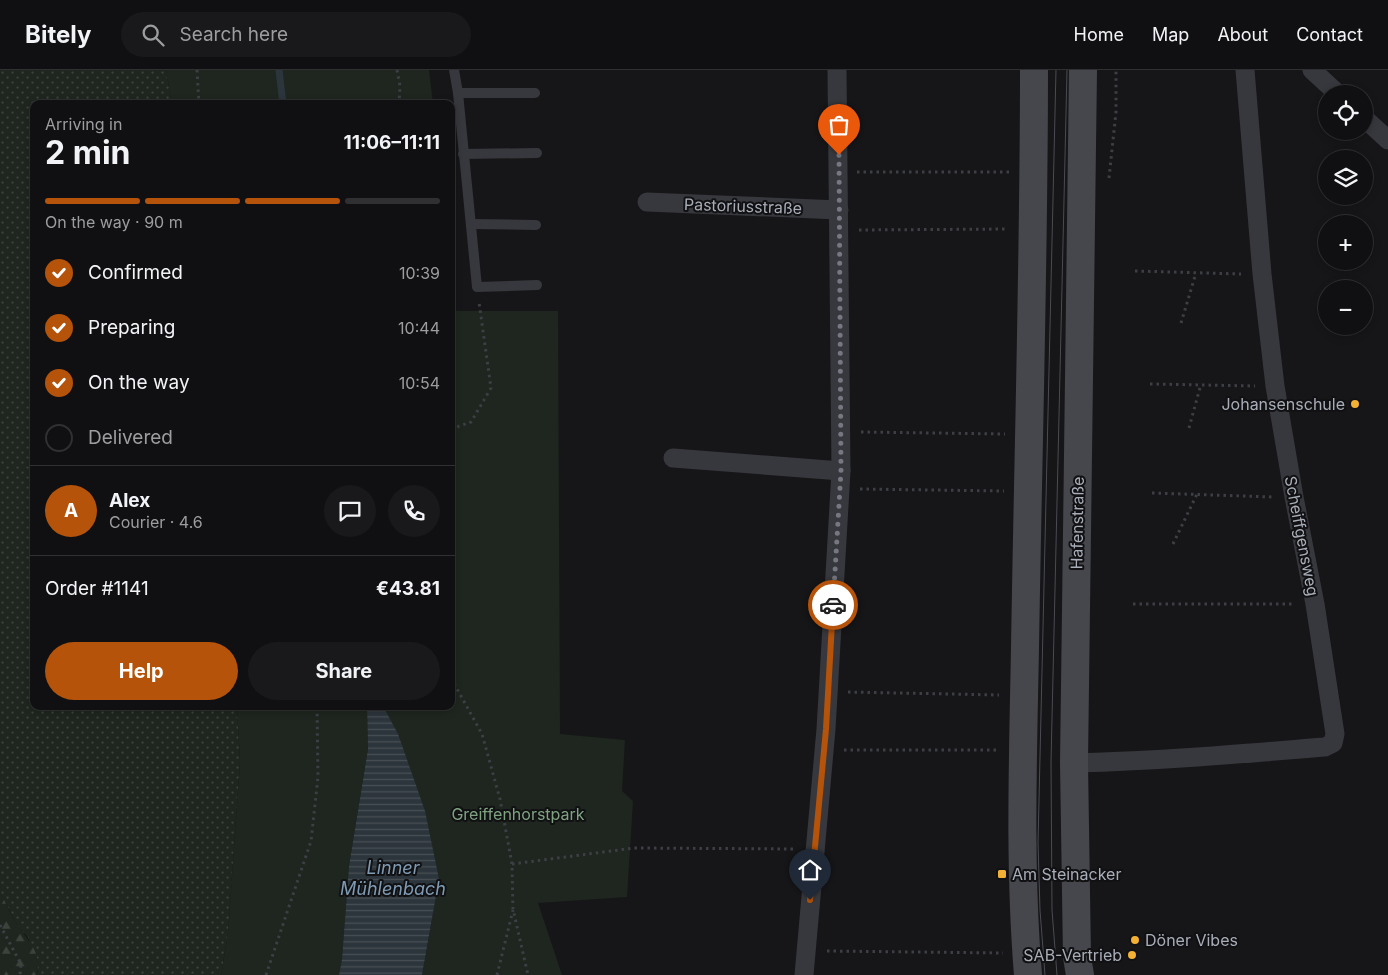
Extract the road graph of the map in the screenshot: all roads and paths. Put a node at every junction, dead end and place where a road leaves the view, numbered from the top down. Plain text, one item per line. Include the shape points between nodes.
1 (197, 70) edge
2 (397, 70) edge
3 (454, 70) edge
4 (837, 70) edge
5 (1034, 70) edge
6 (1083, 70) edge
7 (1244, 70) edge
8 (1312, 70) edge
9 (1328, 85) edge
10 (535, 92) dead end
11 (458, 94) junction
12 (199, 100) edge
13 (399, 100) edge
14 (1373, 126) edge
15 (1388, 140) edge
16 (463, 154) junction
17 (537, 154) dead end
18 (839, 172) junction
19 (1017, 172) dead end
20 (647, 202) dead end
21 (839, 210) junction
22 (471, 224) junction
23 (536, 225) dead end
24 (1016, 229) dead end
25 (839, 230) junction
26 (1135, 271) dead end
27 (1196, 273) junction
28 (1262, 274) junction
29 (538, 285) dead end
30 (477, 286) junction
31 (1182, 323) dead end
32 (1150, 384) dead end
33 (1201, 384) junction
34 (1275, 386) junction
35 (455, 428) edge
36 (1188, 428) dead end
37 (841, 432) junction
38 (1010, 434) dead end
39 (674, 458) dead end
40 (841, 480) junction
41 (1009, 491) dead end
42 (1152, 493) dead end
43 (1197, 494) junction
44 (1294, 498) junction
45 (1173, 544) dead end
46 (1133, 604) dead end
47 (1315, 604) junction
48 (455, 685) edge
49 (828, 692) junction
50 (1005, 695) dead end
51 (317, 710) edge
52 (824, 750) junction
53 (1003, 750) dead end
54 (1074, 763) junction
55 (814, 849) junction
56 (512, 864) junction
57 (513, 909) junction
58 (0, 924) edge
59 (806, 951) junction
60 (1004, 953) dead end
61 (20, 975) edge
62 (266, 975) edge
63 (497, 975) edge
64 (528, 975) edge
65 (804, 975) edge
66 (1028, 975) edge
67 (1080, 975) edge

1 - 12 path
2 - 13 path
3 - 11 lane
4 - 18 street
5 - 66 main road via 1023,862
6 - 54 main road, Hafenstraße
7 - 28 street, Scheiffgensweg
8 - 9 street
10 - 11 lane
11 - 16 lane
14 - 15 street
16 - 17 lane
16 - 22 lane
18 - 19 path
18 - 21 street
20 - 21 street, Pastoriusstraße
21 - 25 street
22 - 23 lane
22 - 30 lane
24 - 25 path
25 - 37 street
26 - 27 path
27 - 28 path
27 - 31 path
28 - 34 street, Scheiffgensweg
29 - 30 lane
30 - 35 path via 491,388 471,422
32 - 33 path
33 - 34 path
33 - 36 path
34 - 44 street, Scheiffgensweg
37 - 38 path
37 - 40 street
39 - 40 street
40 - 41 path
40 - 49 street
42 - 43 path
43 - 44 path
43 - 45 path
44 - 47 street, Scheiffgensweg
46 - 47 path
47 - 54 street, Scheiffgensweg via 1335,734 1333,743 1325,747 1223,756
48 - 56 path via 482,734 500,799
49 - 50 path
49 - 52 street
51 - 62 path via 318,777 311,841
52 - 53 path
52 - 55 street
54 - 67 main road, Hafenstraße via 1077,958
55 - 56 path via 634,848
55 - 59 street
56 - 57 path
57 - 63 path
57 - 64 path
58 - 61 path via 21,964
59 - 60 path
59 - 65 street

